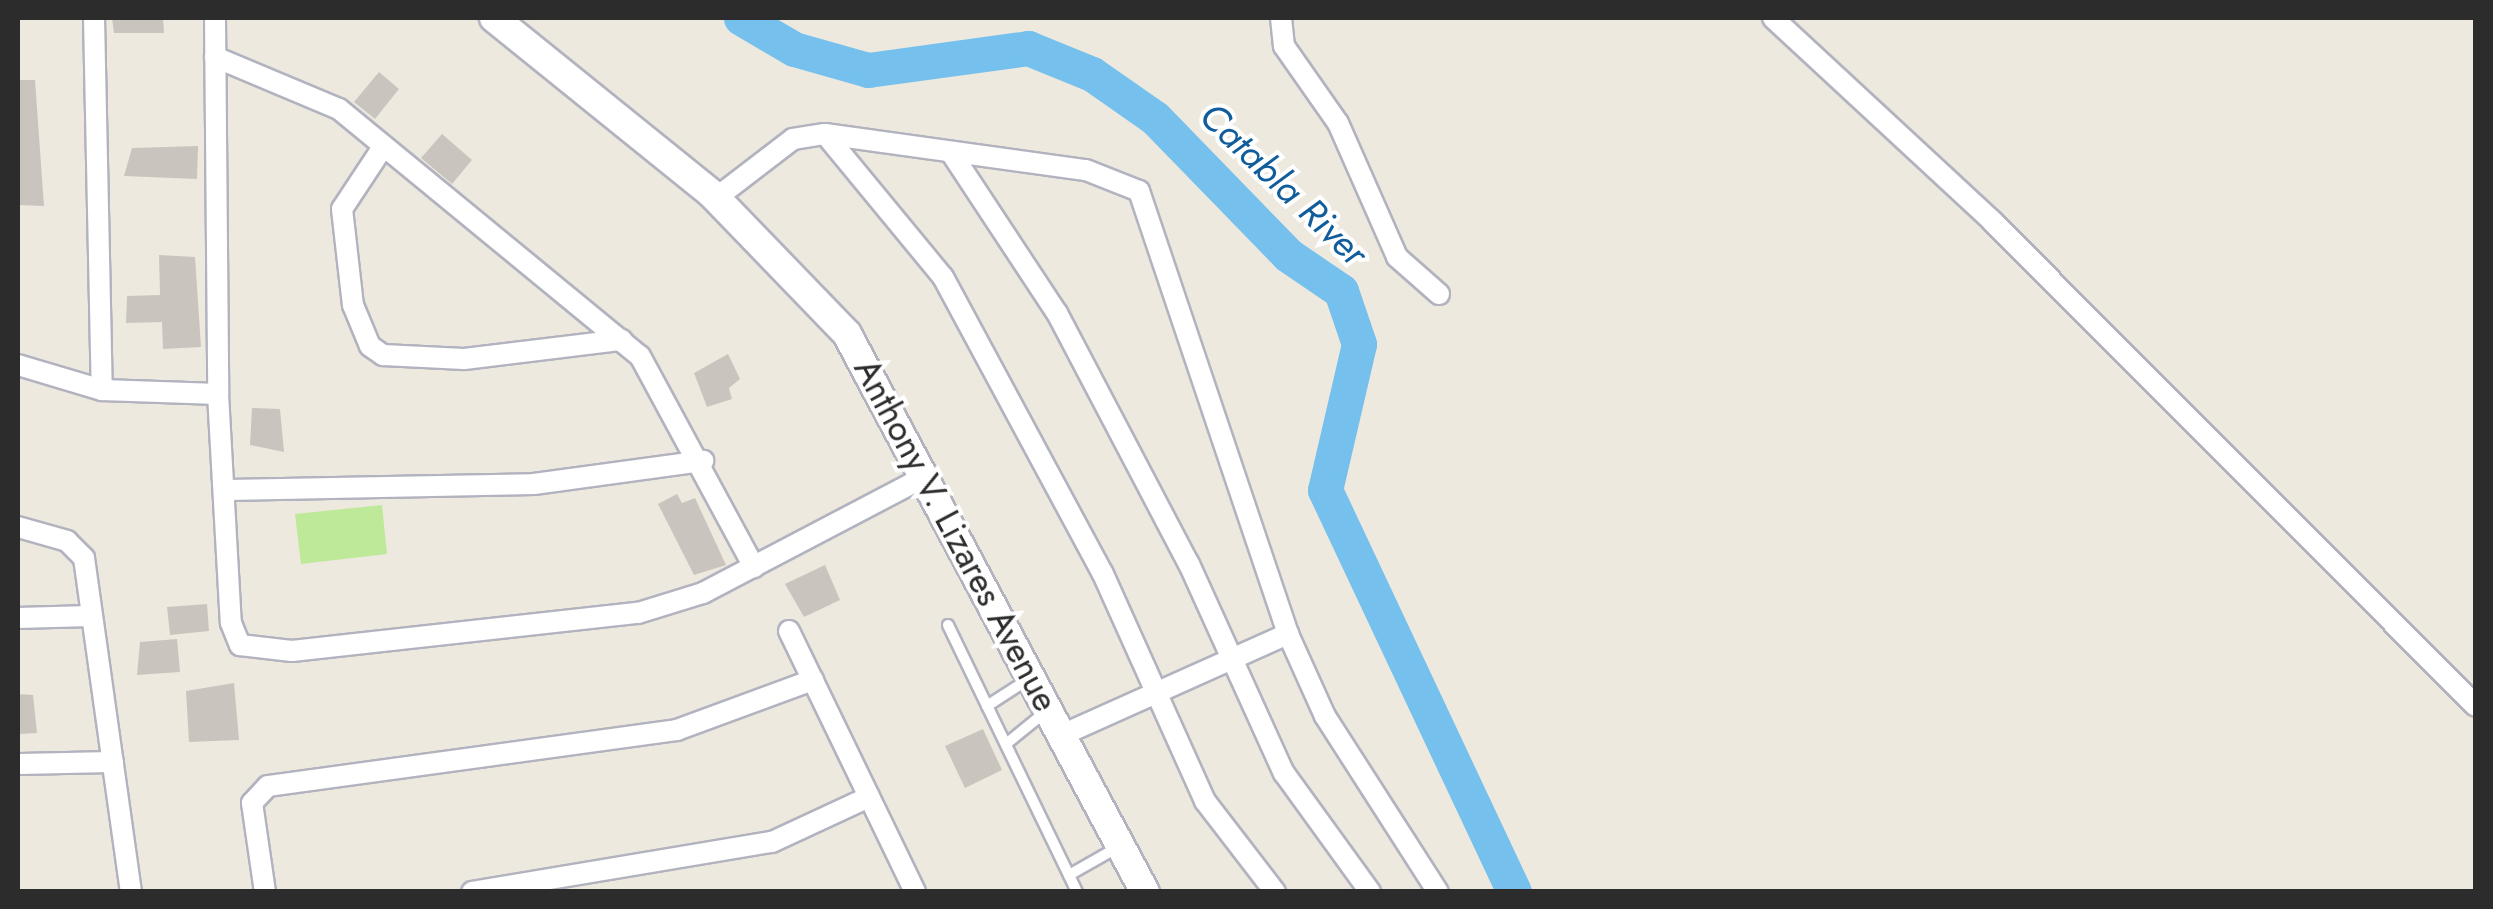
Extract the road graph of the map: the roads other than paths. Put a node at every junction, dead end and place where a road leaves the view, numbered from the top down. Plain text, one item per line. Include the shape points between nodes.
1 (94, 18) edge
2 (215, 18) edge
3 (494, 18) edge
4 (1282, 18) edge
5 (1772, 18) edge
6 (215, 56) junction
7 (826, 134) junction
8 (383, 146) junction
9 (952, 154) junction
10 (716, 198) junction
11 (1439, 294) dead end
12 (622, 340) junction
13 (18, 365) edge
14 (102, 390) junction
15 (218, 394) junction
16 (703, 461) junction
17 (928, 475) junction
18 (228, 490) junction
19 (18, 527) edge
20 (754, 567) junction
21 (90, 616) junction
22 (18, 618) edge
23 (948, 625) dead end
24 (789, 631) dead end
25 (1288, 634) junction
26 (1226, 656) junction
27 (1032, 676) junction
28 (813, 680) junction
29 (1153, 687) junction
30 (988, 706) junction
31 (2476, 706) edge
32 (1049, 709) junction
33 (1062, 734) junction
34 (1006, 744) junction
35 (113, 762) junction
36 (18, 764) edge
37 (869, 797) junction
38 (1120, 846) junction
39 (1069, 876) junction
40 (131, 892) edge
41 (265, 892) edge
42 (472, 892) edge
43 (915, 892) edge
44 (1077, 892) edge
45 (1145, 892) edge
46 (1275, 892) edge
47 (1370, 892) edge
48 (1438, 892) edge

1 - 14 street
2 - 6 street
3 - 10 main road, Anthony V. Lizares Avenue
4 - 11 street via 1284,46 1338,123 1397,257
5 - 31 street via 1992,221
6 - 8 street via 311,92
6 - 15 street
7 - 9 street
7 - 10 street via 794,138
7 - 29 street via 943,278 1103,574
8 - 12 street
8 - 12 street via 342,209 353,305 370,346 382,356 464,359
9 - 25 street via 1086,170 1146,200 1181,330
9 - 26 street via 1022,247 1189,564
10 - 17 main road, Anthony V. Lizares Avenue via 847,334
12 - 16 street via 656,374
13 - 14 street
14 - 15 street
15 - 18 street
16 - 18 street via 534,484
16 - 20 street
17 - 20 street
17 - 27 main road, Anthony V. Lizares Avenue
18 - 20 street via 230,623 254,653 638,614
19 - 21 street via 67,541 84,558
21 - 22 street
21 - 35 street
23 - 30 lane
24 - 28 street
25 - 26 street
25 - 48 street via 1325,716
26 - 29 street
26 - 47 street via 1284,773
27 - 30 lane
27 - 32 main road, Anthony V. Lizares Avenue
28 - 37 street
28 - 41 street via 677,730 268,786 252,803
29 - 33 street
29 - 46 street via 1205,801
30 - 34 lane
32 - 33 main road, Anthony V. Lizares Avenue
32 - 34 lane
33 - 38 main road, Anthony V. Lizares Avenue
34 - 39 lane
35 - 36 street
35 - 40 street
37 - 42 street via 772,842
37 - 43 street
38 - 39 lane
38 - 45 main road, Anthony V. Lizares Avenue
39 - 44 lane

